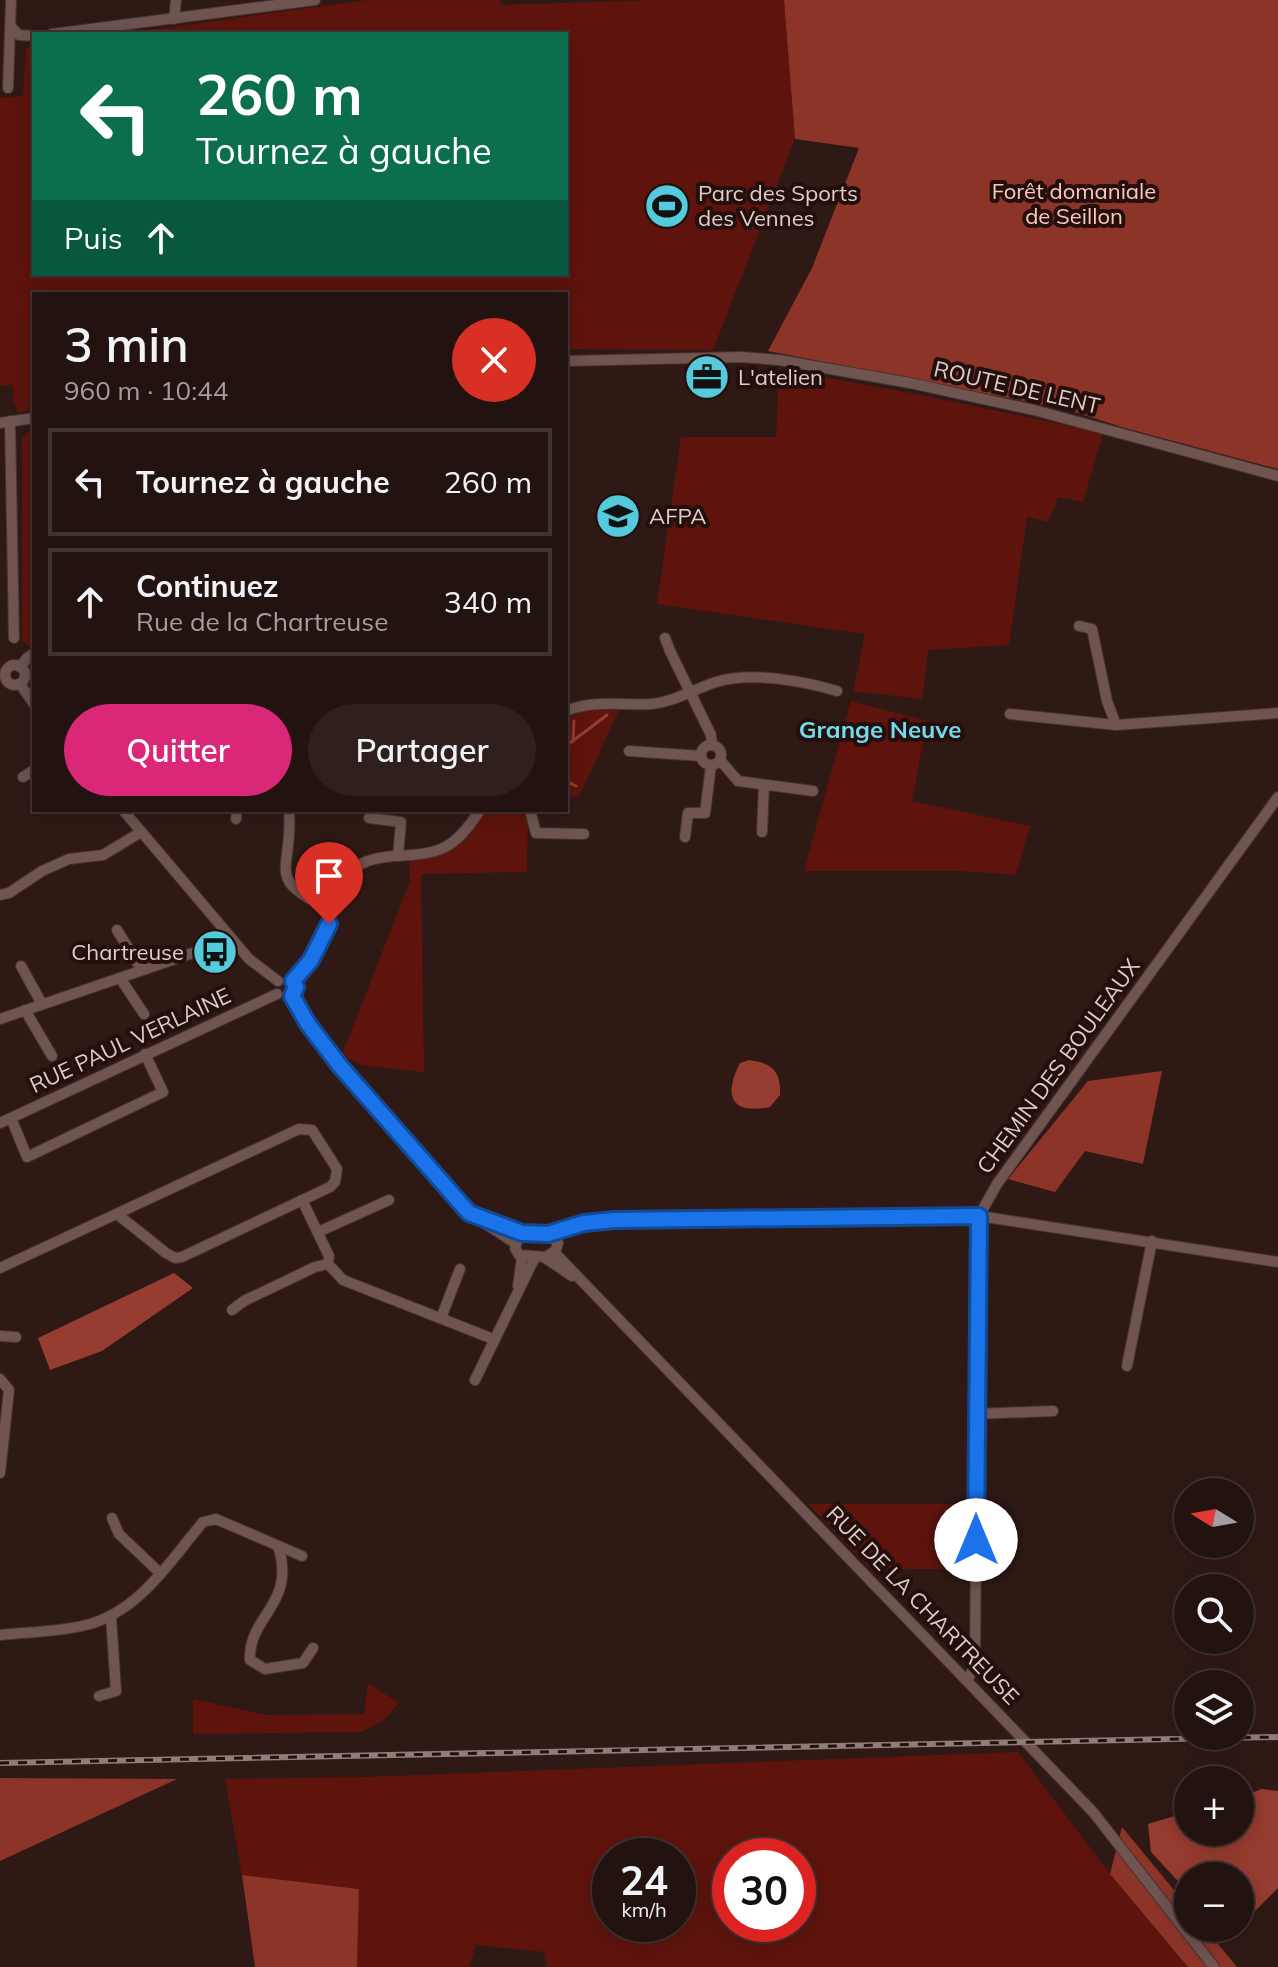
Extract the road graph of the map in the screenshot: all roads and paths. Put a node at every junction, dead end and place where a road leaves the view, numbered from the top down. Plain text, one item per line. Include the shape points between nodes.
1 (11, 0) edge
2 (176, 0) edge
3 (315, 0) edge
4 (260, 4) edge
5 (0, 7) edge
6 (11, 14) junction
7 (174, 19) junction
8 (11, 27) junction
9 (68, 32) edge
10 (32, 36) edge
11 (8, 88) dead end
12 (568, 361) edge
13 (32, 418) edge
14 (5, 422) edge
15 (0, 445) edge
16 (11, 461) junction
17 (1278, 476) edge
18 (1079, 626) dead end
19 (14, 638) dead end
20 (665, 638) dead end
21 (32, 654) edge
22 (9, 665) edge
23 (3, 684) edge
24 (20, 684) junction
25 (837, 691) dead end
26 (691, 692) junction
27 (32, 701) edge
28 (568, 709) edge
29 (1278, 713) edge
30 (1010, 714) dead end
31 (1116, 725) junction
32 (712, 745) junction
33 (629, 751) dead end
34 (701, 756) junction
35 (716, 763) junction
36 (32, 771) edge
37 (23, 777) dead end
38 (764, 785) junction
39 (813, 791) dead end
40 (1278, 797) edge
41 (125, 812) edge
42 (289, 812) edge
43 (478, 812) edge
44 (531, 812) edge
45 (369, 818) dead end
46 (141, 832) junction
47 (762, 832) dead end
48 (584, 834) dead end
49 (685, 837) dead end
50 (398, 856) junction
51 (2, 891) edge
52 (333, 911) junction
53 (117, 930) dead end
54 (228, 935) junction
55 (21, 966) dead end
56 (142, 970) junction
57 (120, 978) junction
58 (278, 981) junction
59 (293, 981) junction
60 (277, 994) junction
61 (292, 996) junction
62 (42, 1004) junction
63 (25, 1010) junction
64 (144, 1014) dead end
65 (0, 1019) edge
66 (145, 1054) junction
67 (52, 1056) dead end
68 (5, 1121) edge
69 (302, 1200) junction
70 (389, 1200) dead end
71 (117, 1214) junction
72 (979, 1216) junction
73 (318, 1232) junction
74 (552, 1237) junction
75 (518, 1238) junction
76 (1152, 1241) junction
77 (544, 1255) junction
78 (522, 1257) junction
79 (1278, 1262) edge
80 (328, 1264) junction
81 (0, 1268) edge
82 (460, 1269) dead end
83 (516, 1296) junction
84 (232, 1310) dead end
85 (441, 1318) junction
86 (0, 1336) edge
87 (16, 1337) dead end
88 (493, 1339) junction
89 (1127, 1366) dead end
90 (0, 1379) edge
91 (475, 1380) dead end
92 (1053, 1411) dead end
93 (976, 1414) junction
94 (0, 1473) edge
95 (112, 1518) dead end
96 (278, 1546) junction
97 (302, 1556) dead end
98 (160, 1573) junction
99 (111, 1617) junction
100 (0, 1635) edge
101 (313, 1648) dead end
102 (967, 1680) junction
103 (99, 1696) dead end
104 (1214, 1967) edge

1 - 6 street
2 - 7 street
3 - 4 street
4 - 7 street
5 - 6 street
6 - 8 street
7 - 9 street
8 - 10 street via 19,35
8 - 11 street
12 - 17 street, ROUTE DE LENT via 779,360 1034,410
13 - 14 street
14 - 16 street
15 - 16 street
16 - 19 street
18 - 31 street via 1092,629
20 - 26 street
21 - 22 street
22 - 23 street
22 - 24 street via 24,676
23 - 24 street
24 - 27 street
25 - 26 street via 811,683 741,677
26 - 28 street via 654,704 602,702
26 - 32 street
29 - 31 street
30 - 31 street
32 - 34 street
32 - 35 street via 720,752
33 - 34 street
34 - 35 street via 704,763
35 - 38 street via 738,781
35 - 49 street via 705,813 688,813
36 - 37 street
38 - 39 street
38 - 47 street
40 - 72 street, CHEMIN DES BOULEAUX
41 - 46 street
42 - 52 street via 288,884
43 - 50 street via 444,849
44 - 48 street via 536,833
45 - 50 street via 401,822
46 - 51 street via 103,855 69,859 9,893
46 - 54 street
50 - 52 street via 370,860 350,872
52 - 59 street via 311,960
53 - 56 street
54 - 56 street via 210,947
54 - 58 street
55 - 62 street
56 - 57 street
57 - 62 street
57 - 64 street
58 - 59 street
58 - 60 street
59 - 61 street
60 - 61 street
60 - 66 street, RUE PAUL VERLAINE
61 - 75 street via 330,1053 469,1213
62 - 63 street
63 - 65 street
63 - 67 street
66 - 68 street, RUE PAUL VERLAINE
66 - 68 street via 165,1096 27,1157
69 - 71 street via 175,1258
69 - 71 street via 330,1187 338,1176 316,1136 305,1128
69 - 73 street
70 - 73 street
71 - 81 street
72 - 74 street via 614,1220 584,1223
72 - 76 street
72 - 93 street, CHEMIN DES BOULEAUX
73 - 80 street
74 - 75 street
74 - 77 street via 558,1246
75 - 78 street via 516,1252
76 - 79 street
76 - 89 street
77 - 78 street
77 - 83 street
77 - 102 street, RUE DE LA CHARTREUSE via 587,1285
78 - 83 street
80 - 84 street
80 - 85 street via 343,1280
82 - 85 street
83 - 88 street
85 - 88 street
86 - 87 street
88 - 91 street
90 - 94 street via 9,1390
92 - 93 street
93 - 102 street, CHEMIN DES BOULEAUX via 975,1655
95 - 98 street via 119,1534
96 - 97 street
96 - 98 street via 216,1519 203,1522
96 - 101 street via 283,1581 250,1646 250,1660 265,1669 303,1663
98 - 99 street
99 - 100 street via 84,1626
99 - 103 street via 116,1691
102 - 104 street, RUE DE LA CHARTREUSE via 1093,1812

